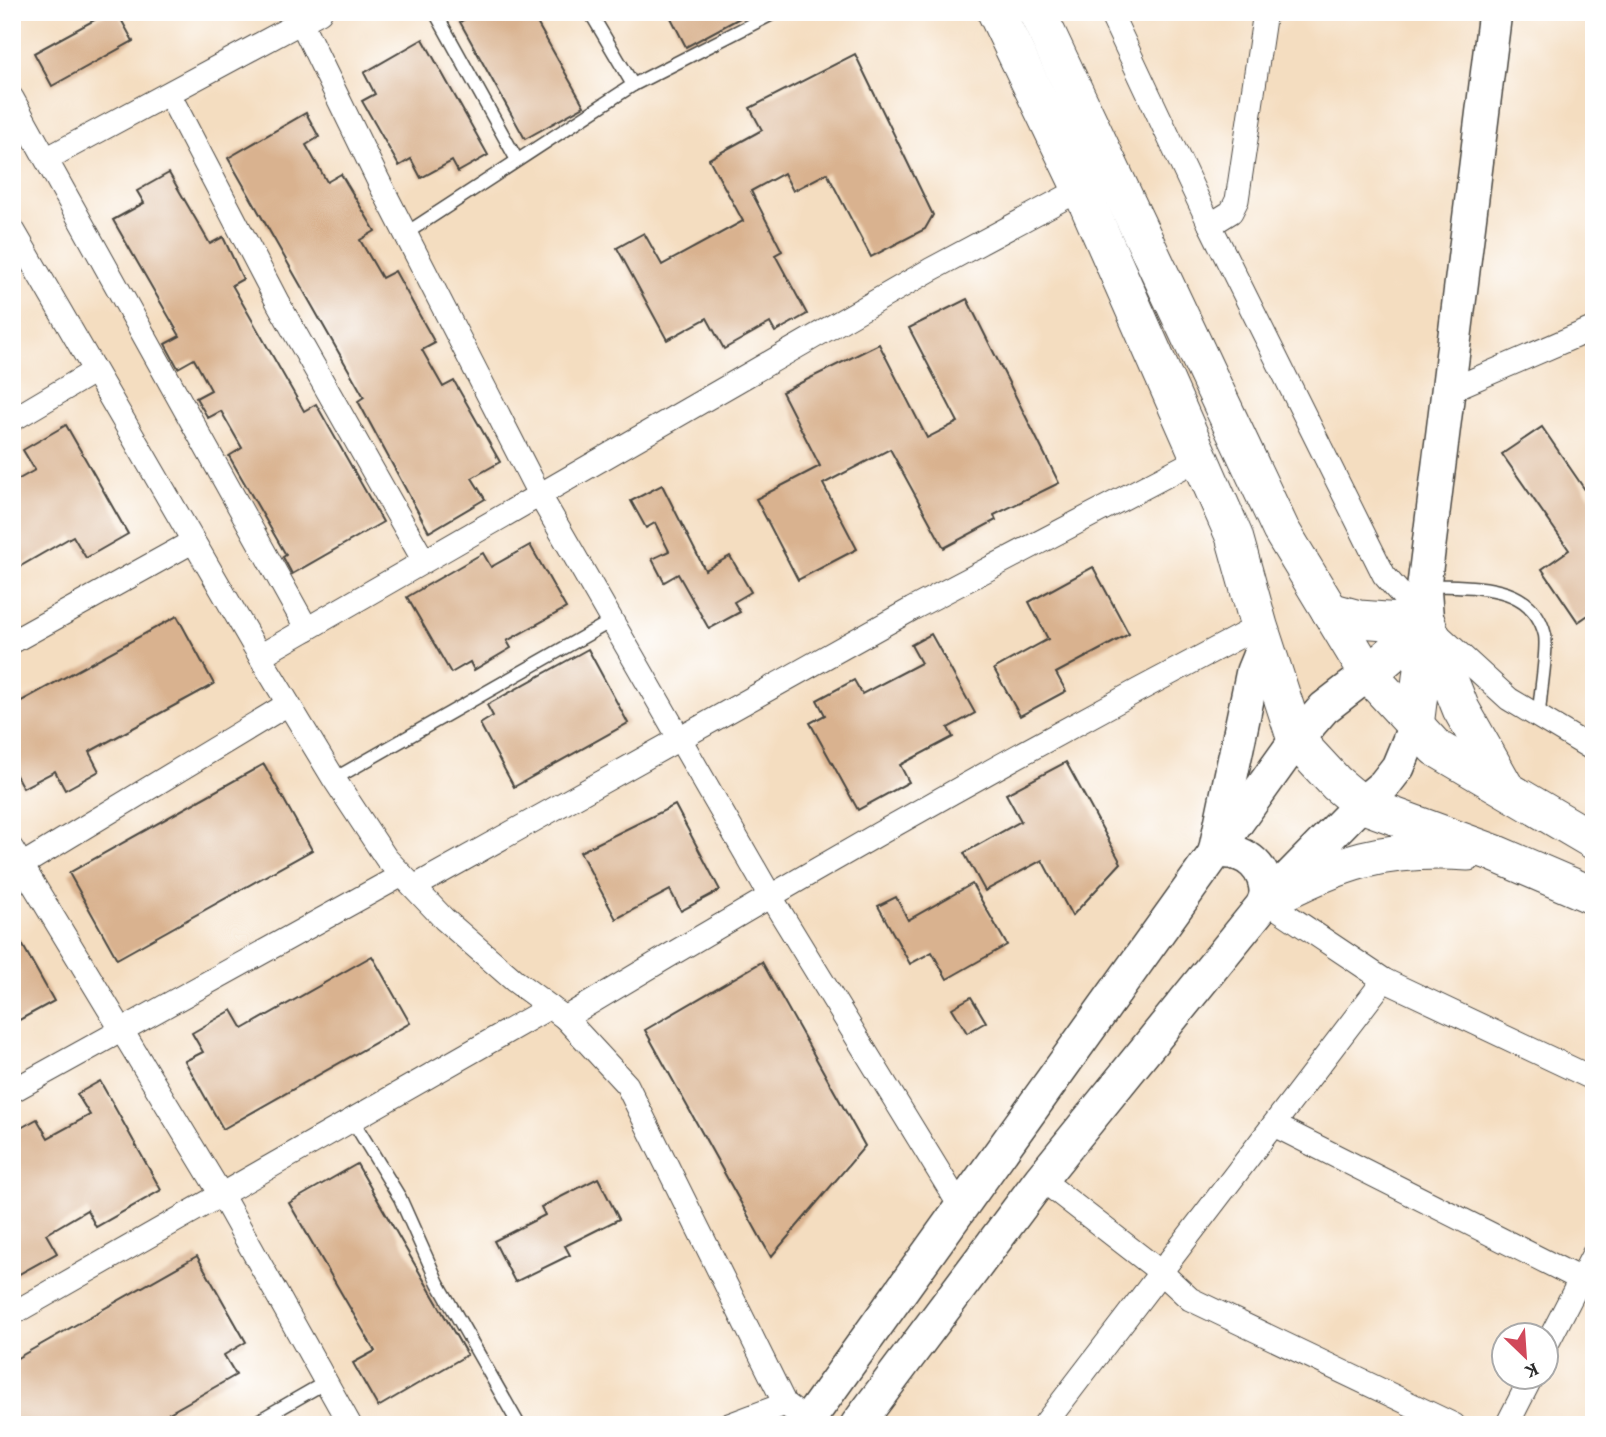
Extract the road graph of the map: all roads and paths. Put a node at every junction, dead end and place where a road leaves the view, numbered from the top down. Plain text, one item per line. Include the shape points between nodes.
1 (435, 12) edge
2 (590, 12) edge
3 (776, 12) edge
4 (996, 12) edge
5 (1037, 12) edge
6 (1110, 12) edge
7 (1265, 12) edge
8 (1495, 12) edge
9 (311, 18) edge
10 (633, 85) junction
11 (169, 94) junction
12 (12, 98) edge
13 (48, 159) junction
14 (517, 160) junction
15 (1081, 189) junction
16 (1210, 225) junction
17 (12, 228) edge
18 (405, 234) junction
19 (1594, 328) edge
20 (93, 372) junction
21 (1448, 391) junction
22 (12, 420) edge
23 (1200, 458) junction
24 (539, 494) junction
25 (192, 542) junction
26 (424, 561) junction
27 (1424, 585) junction
28 (1331, 611) junction
29 (612, 620) junction
30 (1427, 624) junction
31 (307, 629) junction
32 (1262, 635) junction
33 (12, 642) edge
34 (260, 656) junction
35 (1368, 674) junction
36 (288, 704) junction
37 (1539, 717) junction
38 (1415, 726) junction
39 (682, 738) junction
40 (1296, 740) junction
41 (1594, 751) edge
42 (334, 779) junction
43 (1508, 792) junction
44 (1361, 804) junction
45 (1594, 841) edge
46 (1215, 852) junction
47 (1494, 853) junction
48 (15, 862) edge
49 (408, 881) junction
50 (769, 894) junction
51 (1594, 897) edge
52 (1266, 901) junction
53 (1384, 980) junction
54 (557, 1012) junction
55 (122, 1029) junction
56 (1594, 1079) edge
57 (12, 1091) edge
58 (353, 1121) junction
59 (1274, 1125) junction
60 (1041, 1179) junction
61 (222, 1196) junction
62 (960, 1206) junction
63 (1594, 1254) edge
64 (1162, 1273) junction
65 (1587, 1282) edge
66 (12, 1314) edge
67 (1560, 1324) edge
68 (326, 1382) junction
69 (1524, 1392) edge
70 (799, 1417) edge
71 (251, 1425) edge
72 (350, 1425) edge
73 (519, 1425) edge
74 (729, 1425) edge
75 (857, 1425) edge
76 (1045, 1425) edge
77 (1454, 1425) edge
78 (1507, 1425) edge

1 - 14 lane
2 - 10 lane
3 - 10 lane
4 - 15 main road
5 - 28 main road via 1281,530
6 - 16 street
7 - 16 street via 1237,200 1231,212
8 - 21 main road
9 - 11 street
9 - 18 street
10 - 14 lane
11 - 13 street
11 - 26 street via 278,303
12 - 13 street
13 - 31 street
14 - 18 lane
15 - 23 main road
15 - 24 street
16 - 30 street via 1384,575
17 - 20 street
18 - 24 street
19 - 21 street
20 - 22 street
20 - 25 street
21 - 27 main road
23 - 32 main road via 1234,536
23 - 39 street
24 - 26 street
24 - 29 street
25 - 33 street
25 - 34 street
26 - 31 street
27 - 30 main road
27 - 37 lane via 1506,590 1528,604 1545,635
28 - 30 main road via 1359,619
28 - 35 main road
29 - 39 street
29 - 42 lane
30 - 35 main road
30 - 37 street via 1509,699
30 - 38 main road
30 - 43 main road via 1461,709
31 - 34 street
32 - 40 main road
32 - 46 main road
32 - 50 street via 1029,747
34 - 36 street
35 - 38 main road
35 - 40 main road via 1324,709
36 - 42 street
36 - 48 street
37 - 41 street
38 - 43 main road via 1436,748
38 - 44 main road via 1398,767
39 - 49 street
39 - 50 street
40 - 44 main road
40 - 46 main road
42 - 49 street via 386,858
43 - 45 main road
44 - 47 main road
44 - 52 main road
46 - 52 main road via 1242,854 1256,865 1266,882
46 - 62 main road
47 - 51 main road
47 - 52 main road via 1433,850 1377,855 1324,871
48 - 55 street
49 - 54 street via 444,919
49 - 55 street
50 - 54 street
50 - 62 street
52 - 53 street
52 - 60 main road
53 - 56 street
53 - 59 street
54 - 58 street
54 - 70 street via 627,1085
55 - 57 street
55 - 61 street
58 - 61 street
58 - 73 lane via 400,1198 438,1283
59 - 64 street
59 - 65 street
60 - 64 street
60 - 75 main road
61 - 66 street
61 - 68 street
62 - 70 main road
63 - 65 street
64 - 76 street
64 - 77 street via 1190,1299
65 - 67 street
68 - 71 lane
68 - 72 street
69 - 78 street
70 - 74 street

